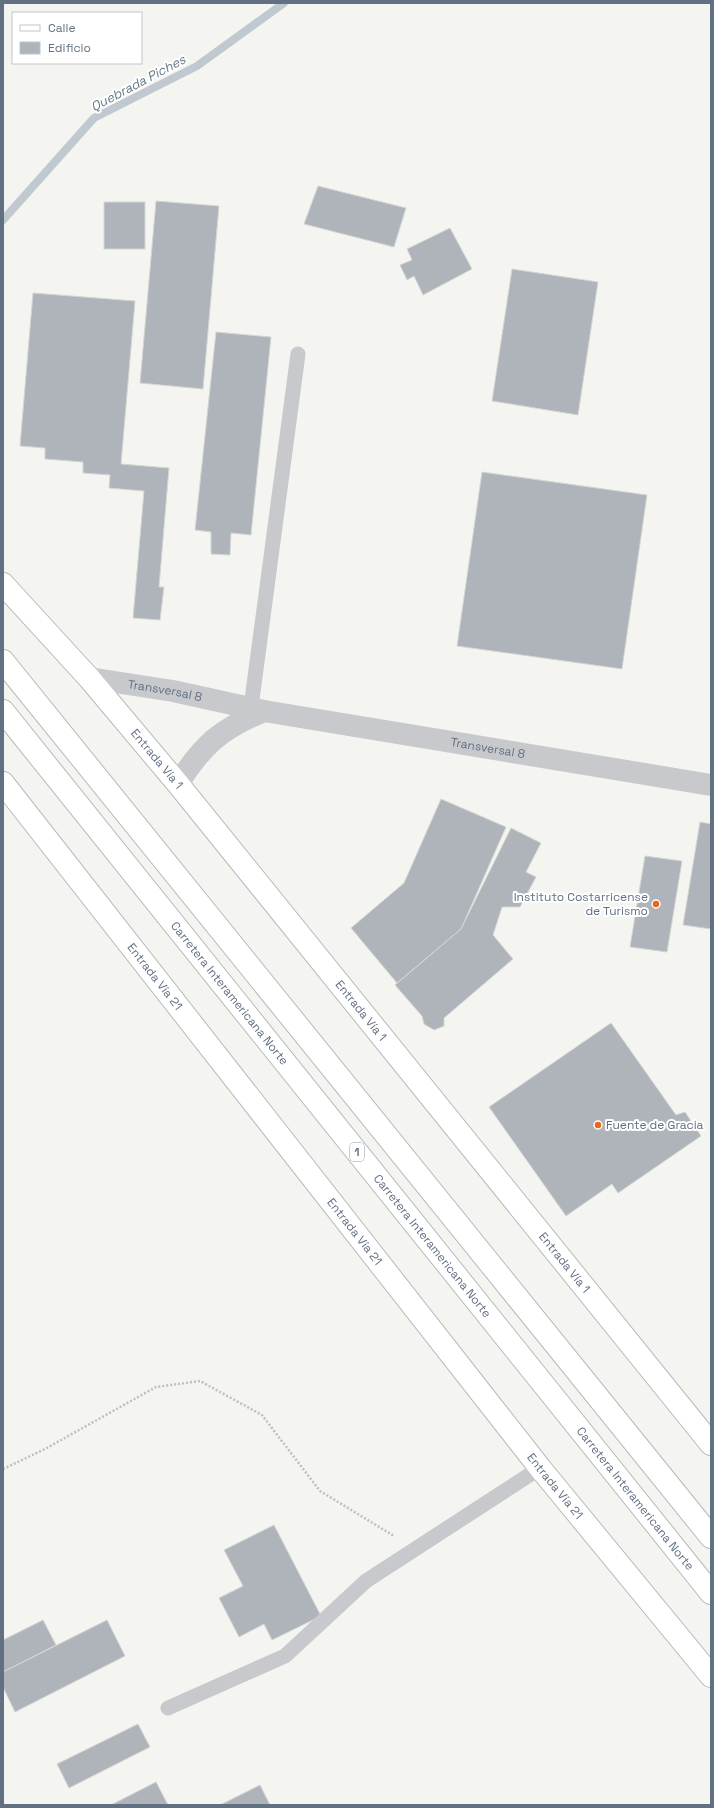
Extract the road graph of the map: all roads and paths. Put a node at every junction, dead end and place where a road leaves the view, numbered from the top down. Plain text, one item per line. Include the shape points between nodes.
1 (298, 354) dead end
2 (3, 584) edge
3 (3, 661) edge
4 (89, 678) junction
5 (258, 709) junction
6 (3, 711) edge
7 (3, 784) edge
8 (178, 784) junction
9 (711, 785) edge
10 (711, 1444) edge
11 (540, 1468) junction
12 (3, 1469) edge
13 (711, 1538) edge
14 (415, 1549) junction
15 (711, 1594) edge
16 (711, 1676) edge
17 (168, 1708) dead end

1 - 5 lane
2 - 4 main road, Entrada Vía 1
3 - 13 main road
4 - 5 street, Transversal 8 via 173,691
4 - 8 main road, Entrada Vía 1
5 - 8 street via 213,738 193,759
5 - 9 street, Transversal 8
6 - 15 main road, Carretera Interamericana Norte / 1
7 - 11 main road, Entrada Vía 21
8 - 10 main road, Entrada Vía 1
11 - 14 lane
11 - 16 main road, Entrada Vía 21
12 - 14 path via 45,1449 156,1387 200,1381 262,1415 320,1491
14 - 17 lane via 366,1581 285,1656

